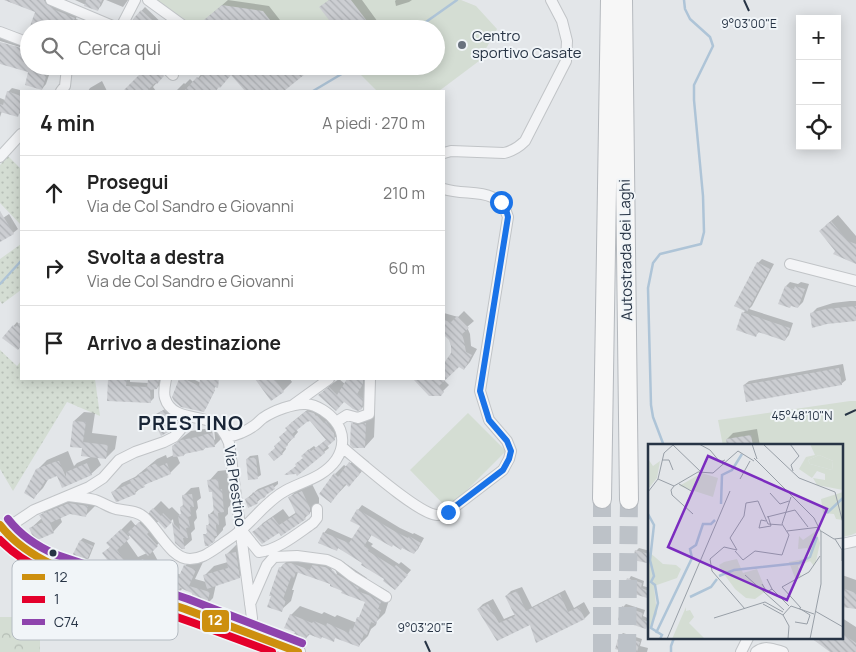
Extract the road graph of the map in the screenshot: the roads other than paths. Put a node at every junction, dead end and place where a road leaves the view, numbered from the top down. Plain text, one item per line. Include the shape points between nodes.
1 (51, 0) edge
2 (135, 0) edge
3 (148, 0) edge
4 (551, 0) edge
5 (610, 0) edge
6 (623, 0) edge
7 (99, 20) edge
8 (125, 20) edge
9 (176, 20) edge
10 (0, 32) edge
11 (20, 40) edge
12 (66, 75) edge
13 (62, 90) edge
14 (20, 135) edge
15 (445, 153) edge
16 (0, 157) edge
17 (445, 189) edge
18 (790, 264) dead end
19 (856, 281) edge
20 (166, 380) edge
21 (328, 380) edge
22 (370, 380) edge
23 (292, 406) junction
24 (188, 416) junction
25 (336, 422) junction
26 (227, 437) junction
27 (342, 447) junction
28 (68, 496) junction
29 (602, 499) tunnel mouth
30 (629, 500) tunnel mouth
31 (317, 509) dead end
32 (2, 528) edge
33 (241, 530) junction
34 (43, 560) edge
35 (386, 597) dead end
36 (250, 604) junction
37 (178, 607) edge
38 (249, 632) junction
39 (747, 640) edge
40 (298, 652) edge
41 (741, 652) edge
42 (756, 652) edge
43 (783, 652) edge

1 - 7 street
2 - 8 street
3 - 9 street
4 - 15 street via 562,21 567,41 566,61 525,141 504,153
5 - 29 highway, Autostrada dei Laghi
6 - 30 highway, Autostrada dei Laghi
10 - 11 street
12 - 13 street
14 - 16 street
17 - 27 street via 494,197 506,209 508,217 480,391 489,420 507,441 511,451 509,459 503,470 448,512 437,515 424,511 390,487
18 - 19 street
20 - 24 street, Via Prestino via 164,397 168,405
21 - 23 street
22 - 25 street via 369,414 358,418 347,415
23 - 25 street via 307,404 318,408
23 - 26 street via 277,410 254,426
24 - 26 street, Via Prestino via 214,422
24 - 28 street via 174,437 119,460 96,483
25 - 27 street via 343,438
26 - 33 street, Via Prestino
27 - 33 street via 327,470 283,492
28 - 32 street
28 - 33 street via 96,500 140,514 172,552 184,558 208,554
31 - 33 street via 313,523 266,551 259,552
32 - 34 main road
33 - 36 street, Via Prestino
35 - 36 street via 327,560 274,557 267,565
36 - 38 street, Via Prestino
37 - 38 main road
38 - 40 main road
39 - 41 street
42 - 43 street via 767,647

